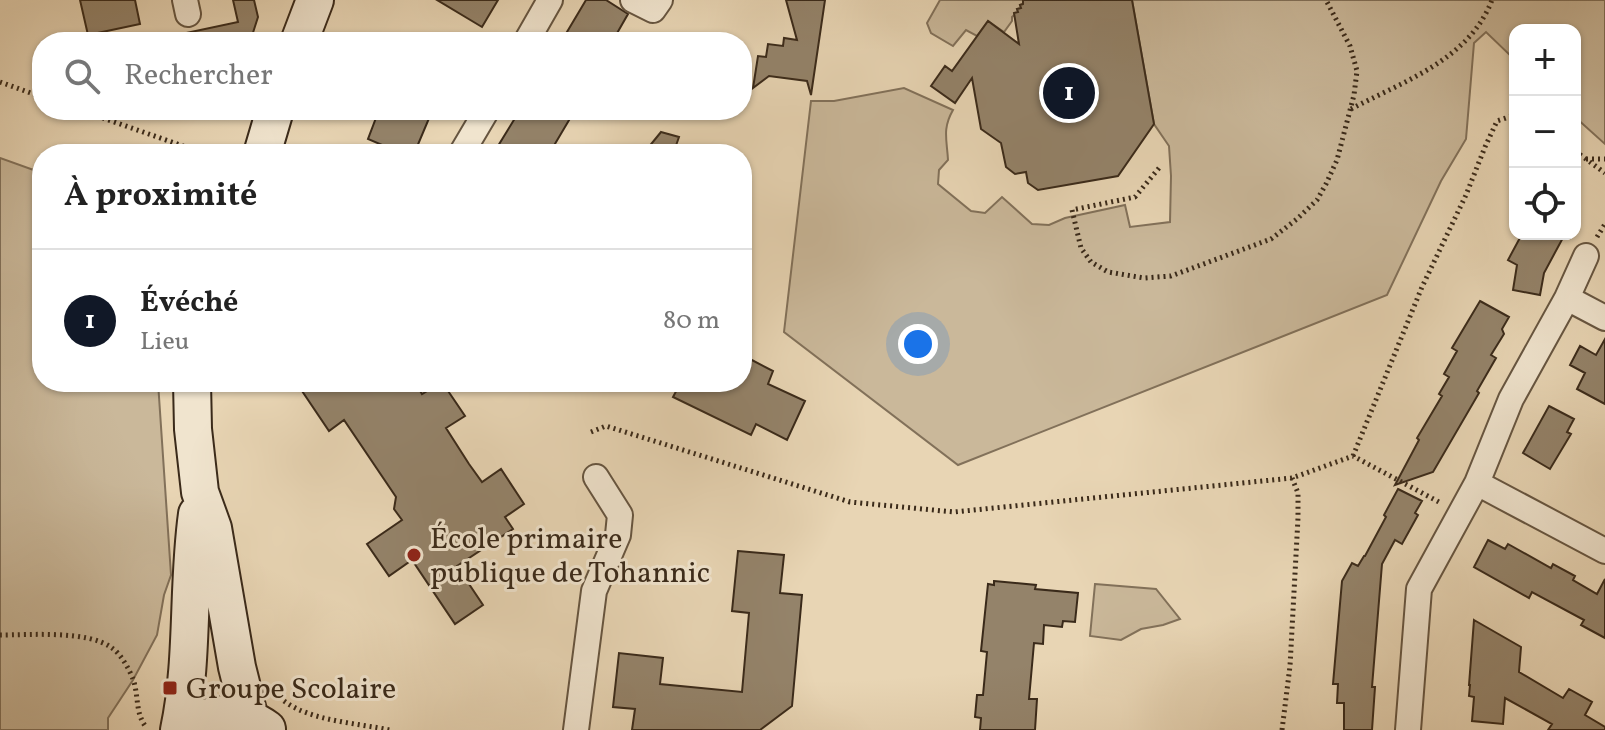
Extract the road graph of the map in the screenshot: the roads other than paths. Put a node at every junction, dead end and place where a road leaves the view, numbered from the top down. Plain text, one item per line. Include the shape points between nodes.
1 (315, 0) edge
2 (550, 0) edge
3 (633, 0) edge
4 (660, 0) edge
5 (303, 32) edge
6 (532, 32) edge
7 (272, 120) edge
8 (481, 120) edge
9 (265, 144) edge
10 (467, 144) edge
11 (1586, 256) dead end
12 (1567, 298) junction
13 (1605, 318) edge
14 (192, 392) edge
15 (596, 477) dead end
16 (1477, 483) junction
17 (200, 492) junction
18 (1605, 551) edge
19 (267, 720) edge
20 (162, 729) edge
21 (186, 730) edge
22 (576, 730) edge
23 (1408, 730) edge

1 - 5 street
2 - 6 street
3 - 4 street via 653,10
7 - 9 street
8 - 10 street
11 - 12 street
12 - 13 street
12 - 16 street via 1511,399
14 - 17 street
15 - 22 street via 620,515 618,535 594,591
16 - 18 street
16 - 23 street via 1419,589
17 - 19 street via 213,528 237,667
17 - 20 street via 184,707
19 - 21 street via 231,714

